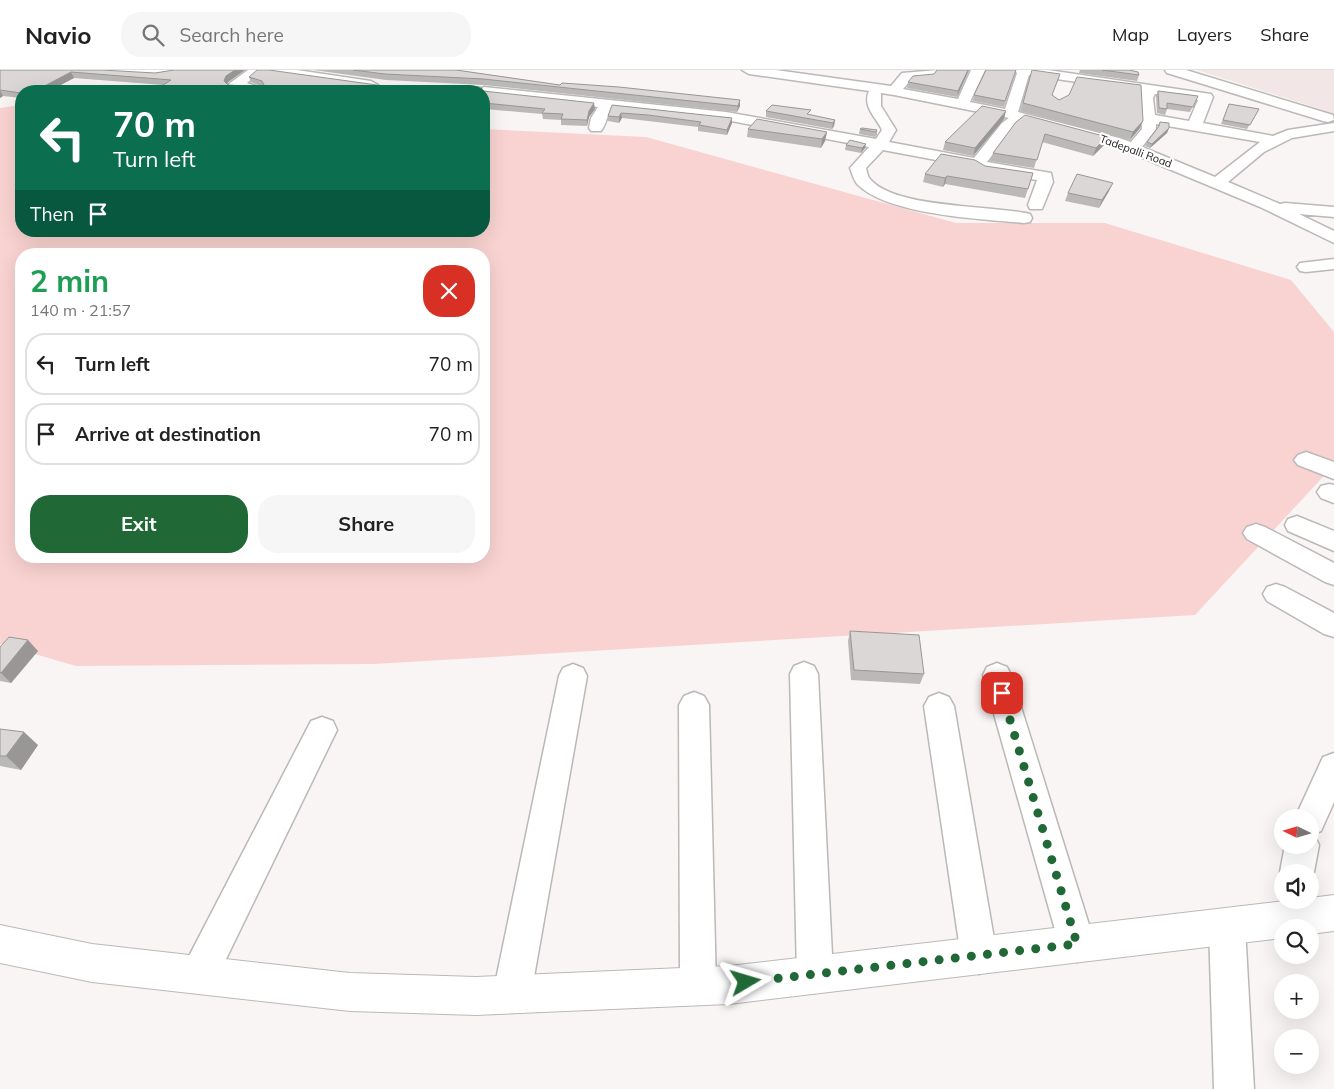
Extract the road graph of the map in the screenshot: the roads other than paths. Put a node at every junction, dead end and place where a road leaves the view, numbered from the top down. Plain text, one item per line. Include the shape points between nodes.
1 (105, 70) edge
2 (256, 70) edge
3 (271, 70) edge
4 (749, 70) edge
5 (754, 70) edge
6 (931, 70) edge
7 (978, 70) edge
8 (1023, 70) edge
9 (1172, 70) edge
10 (170, 71) edge
11 (1070, 74) edge
12 (338, 80) junction
13 (872, 84) junction
14 (149, 85) edge
15 (235, 85) edge
16 (331, 85) edge
17 (378, 85) edge
18 (1146, 89) junction
19 (894, 91) junction
20 (1063, 91) dead end
21 (490, 93) edge
22 (552, 98) junction
23 (607, 103) junction
24 (1129, 104) edge
25 (961, 105) junction
26 (542, 112) edge
27 (1148, 112) junction
28 (1014, 115) junction
29 (1195, 125) junction
30 (1331, 126) edge
31 (596, 128) dead end
32 (884, 139) junction
33 (1277, 141) junction
34 (1134, 148) junction
35 (982, 158) junction
36 (1216, 183) junction
37 (1036, 204) dead end
38 (1274, 207) junction
39 (1334, 212) edge
40 (1024, 218) dead end
41 (1334, 238) edge
42 (1334, 264) edge
43 (1306, 267) dead end
44 (1306, 460) dead end
45 (1332, 486) edge
46 (1297, 525) dead end
47 (1256, 533) dead end
48 (1334, 542) edge
49 (1334, 575) edge
50 (1276, 594) dead end
51 (1334, 626) edge
52 (804, 674) dead end
53 (996, 675) dead end
54 (573, 676) dead end
55 (694, 705) dead end
56 (939, 706) dead end
57 (322, 730) dead end
58 (1334, 767) edge
59 (1315, 809) edge
60 (1296, 909) edge
61 (1334, 913) edge
62 (1227, 927) junction
63 (0, 944) edge
64 (1077, 944) junction
65 (979, 956) junction
66 (815, 974) junction
67 (199, 975) junction
68 (698, 985) junction
69 (512, 994) junction
70 (1234, 1089) edge

1 - 10 street
2 - 15 street
3 - 12 street
4 - 5 street, Tadepalli Road
5 - 13 street, Tadepalli Road
6 - 19 street via 926,76 907,76
7 - 25 street
8 - 11 street
8 - 28 street
9 - 30 street
10 - 14 street
11 - 18 street
11 - 20 street
12 - 16 street
12 - 17 street
13 - 19 street, Tadepalli Road
13 - 32 street via 874,106 889,128
18 - 27 street via 1149,93 1146,98
18 - 29 street via 1206,97
19 - 25 street, Tadepalli Road
21 - 22 street
22 - 23 street
22 - 26 street
23 - 31 street
23 - 32 street
24 - 27 street
25 - 28 street, Tadepalli Road
27 - 29 street
27 - 34 street via 1149,129
28 - 34 street, Tadepalli Road
28 - 35 street
29 - 33 street
30 - 33 street via 1288,134
32 - 35 street
32 - 40 street via 858,168 863,184 872,190 920,205
33 - 36 street via 1259,149
34 - 36 street, Tadepalli Road
35 - 37 street via 983,167 1045,176
36 - 38 street, Tadepalli Road
38 - 39 street
38 - 41 street, Tadepalli Road
42 - 43 street
44 - 45 street
46 - 48 street
47 - 49 street
50 - 51 street
52 - 66 street
53 - 64 street
54 - 69 street
55 - 68 street
56 - 65 street
57 - 67 street
58 - 59 street
60 - 61 main road
60 - 62 main road
62 - 64 main road
62 - 70 street
63 - 67 main road via 92,963
64 - 65 main road
65 - 66 main road
66 - 68 main road
67 - 69 main road via 350,992
68 - 69 main road

